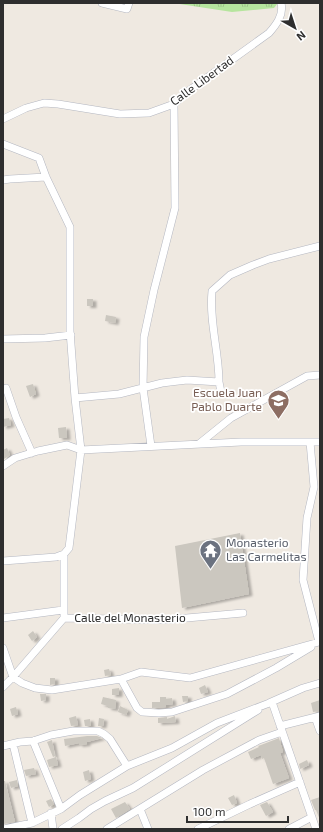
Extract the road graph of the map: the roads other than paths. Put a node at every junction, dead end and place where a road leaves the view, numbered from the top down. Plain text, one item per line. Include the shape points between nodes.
1 (102, 3) edge
2 (129, 3) edge
3 (281, 3) edge
4 (174, 104) junction
5 (3, 119) edge
6 (3, 144) edge
7 (46, 177) junction
8 (3, 180) edge
9 (320, 246) edge
10 (71, 335) junction
11 (3, 339) edge
12 (320, 376) edge
13 (219, 382) junction
14 (6, 388) dead end
15 (143, 388) junction
16 (220, 392) dead end
17 (74, 398) junction
18 (310, 442) junction
19 (320, 442) edge
20 (200, 443) junction
21 (151, 446) junction
22 (81, 450) junction
23 (32, 453) junction
24 (3, 466) edge
25 (317, 488) edge
26 (64, 554) junction
27 (3, 561) edge
28 (63, 610) junction
29 (243, 613) dead end
30 (3, 618) edge
31 (64, 618) junction
32 (319, 642) edge
33 (3, 648) edge
34 (13, 677) junction
35 (121, 678) junction
36 (320, 683) edge
37 (4, 684) edge
38 (272, 702) junction
39 (317, 717) edge
40 (281, 729) junction
41 (320, 731) edge
42 (34, 741) junction
43 (13, 744) junction
44 (3, 746) edge
45 (127, 766) junction
46 (300, 782) junction
47 (61, 809) junction
48 (140, 809) junction
49 (51, 813) junction
50 (312, 817) junction
51 (32, 823) junction
52 (4, 829) edge
53 (53, 829) edge
54 (62, 829) edge
55 (107, 829) edge
56 (148, 829) edge
57 (198, 829) edge
58 (289, 829) edge
59 (316, 829) edge

1 - 2 street via 127,9
3 - 4 street, Calle Libertad via 279,21 268,34
4 - 5 street, Calle Libertad via 149,113 120,114 44,103
4 - 15 street via 175,208 144,337
6 - 7 street via 39,158
7 - 8 street
7 - 10 street via 70,227
9 - 13 street via 253,265 230,275 212,291 210,305
10 - 11 street
10 - 17 street
12 - 20 street via 307,376 231,418
13 - 15 street via 187,380
13 - 16 street
14 - 23 street
15 - 17 street via 120,394
15 - 21 street
17 - 22 street
18 - 19 street
18 - 20 street
18 - 25 street
20 - 21 street
21 - 22 street
22 - 23 street via 68,445
22 - 26 street via 69,548
23 - 24 street via 15,458
25 - 32 street via 307,518 303,580
26 - 27 street via 56,557
26 - 28 street
28 - 30 street
28 - 31 street
29 - 31 street, Calle del Monasterio via 164,620
31 - 34 street
32 - 35 street via 190,678 141,672
32 - 35 street via 227,694 172,712 142,712 137,708
33 - 34 street
34 - 35 street via 35,688 52,690
34 - 37 street
36 - 38 street
38 - 40 street
38 - 45 street via 217,723 172,748
38 - 54 street via 133,788 91,809
39 - 40 street
39 - 41 street
40 - 46 street
40 - 48 street via 203,770
42 - 43 street
42 - 45 street via 73,731 98,731 110,739
42 - 47 street
43 - 44 street
43 - 51 street
45 - 47 street via 80,794
46 - 50 street
46 - 57 street
47 - 49 street
48 - 55 street
48 - 56 street
49 - 51 street
49 - 53 street
50 - 58 street
50 - 59 street
51 - 52 street

